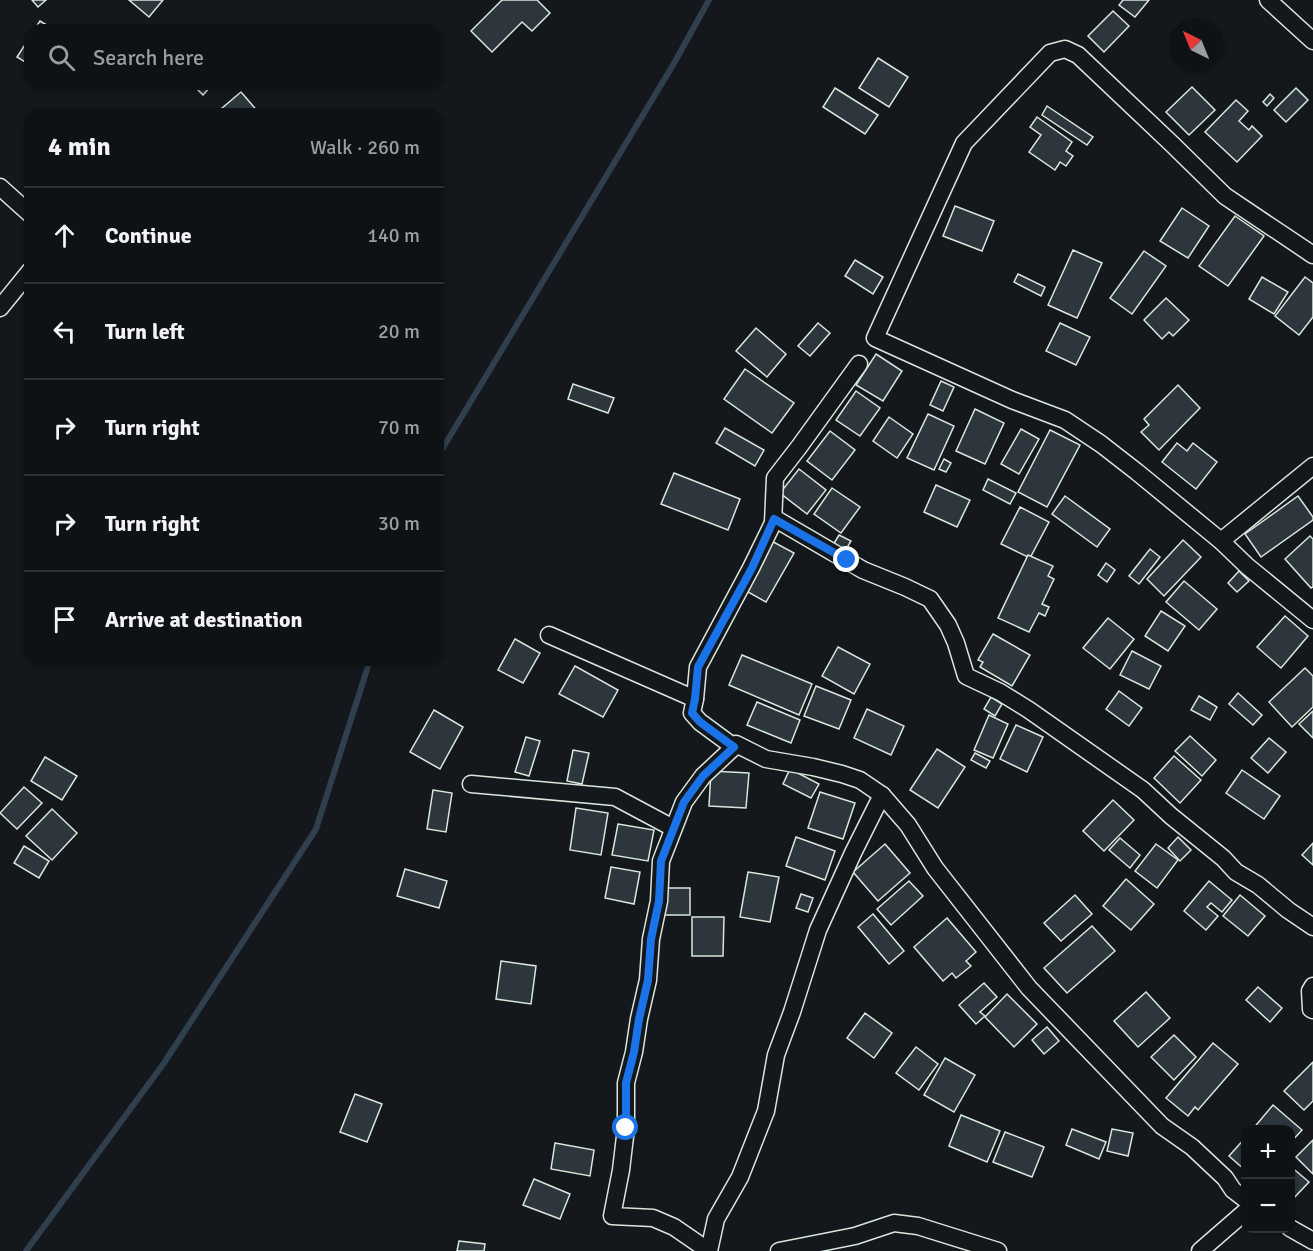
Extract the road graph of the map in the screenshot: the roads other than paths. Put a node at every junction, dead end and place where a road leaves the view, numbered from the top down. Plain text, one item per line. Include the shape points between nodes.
1 (1268, 0) edge
2 (1313, 41) edge
3 (0, 187) edge
4 (24, 209) edge
5 (1313, 255) edge
6 (24, 278) edge
7 (0, 308) edge
8 (859, 363) dead end
9 (1313, 466) edge
10 (773, 523) junction
11 (1221, 541) junction
12 (1313, 620) edge
13 (549, 635) dead end
14 (695, 699) junction
15 (734, 747) junction
16 (471, 784) dead end
17 (882, 795) junction
18 (673, 828) junction
19 (1313, 927) edge
20 (1313, 986) edge
21 (1313, 1010) edge
22 (1241, 1197) edge
23 (1241, 1215) edge
24 (1295, 1231) edge
25 (1313, 1241) edge
26 (709, 1251) edge
27 (778, 1251) edge
28 (998, 1251) edge
29 (1200, 1251) edge

1 - 2 street
3 - 4 street
5 - 11 street via 1225,196 1078,56 1065,49 1050,53 964,143 875,338 1065,420 1101,444
6 - 7 street
8 - 10 street via 775,478
9 - 11 street
10 - 14 street via 698,667
10 - 19 street via 774,519 863,570 930,599 948,625 966,676 1029,710 1143,790 1236,872
11 - 12 street
13 - 14 street
14 - 15 street via 692,713
15 - 17 street via 736,744 766,759 842,774 860,780
15 - 18 street via 690,793
16 - 18 street via 615,797
17 - 22 street via 1029,988 1162,1126 1192,1146
17 - 26 street via 818,930 776,1055 766,1111 740,1177 717,1219
18 - 26 street via 661,861 648,980 626,1083 626,1128 612,1216 653,1218
20 - 21 street
23 - 29 street
24 - 25 street
27 - 28 street via 855,1236 894,1223

